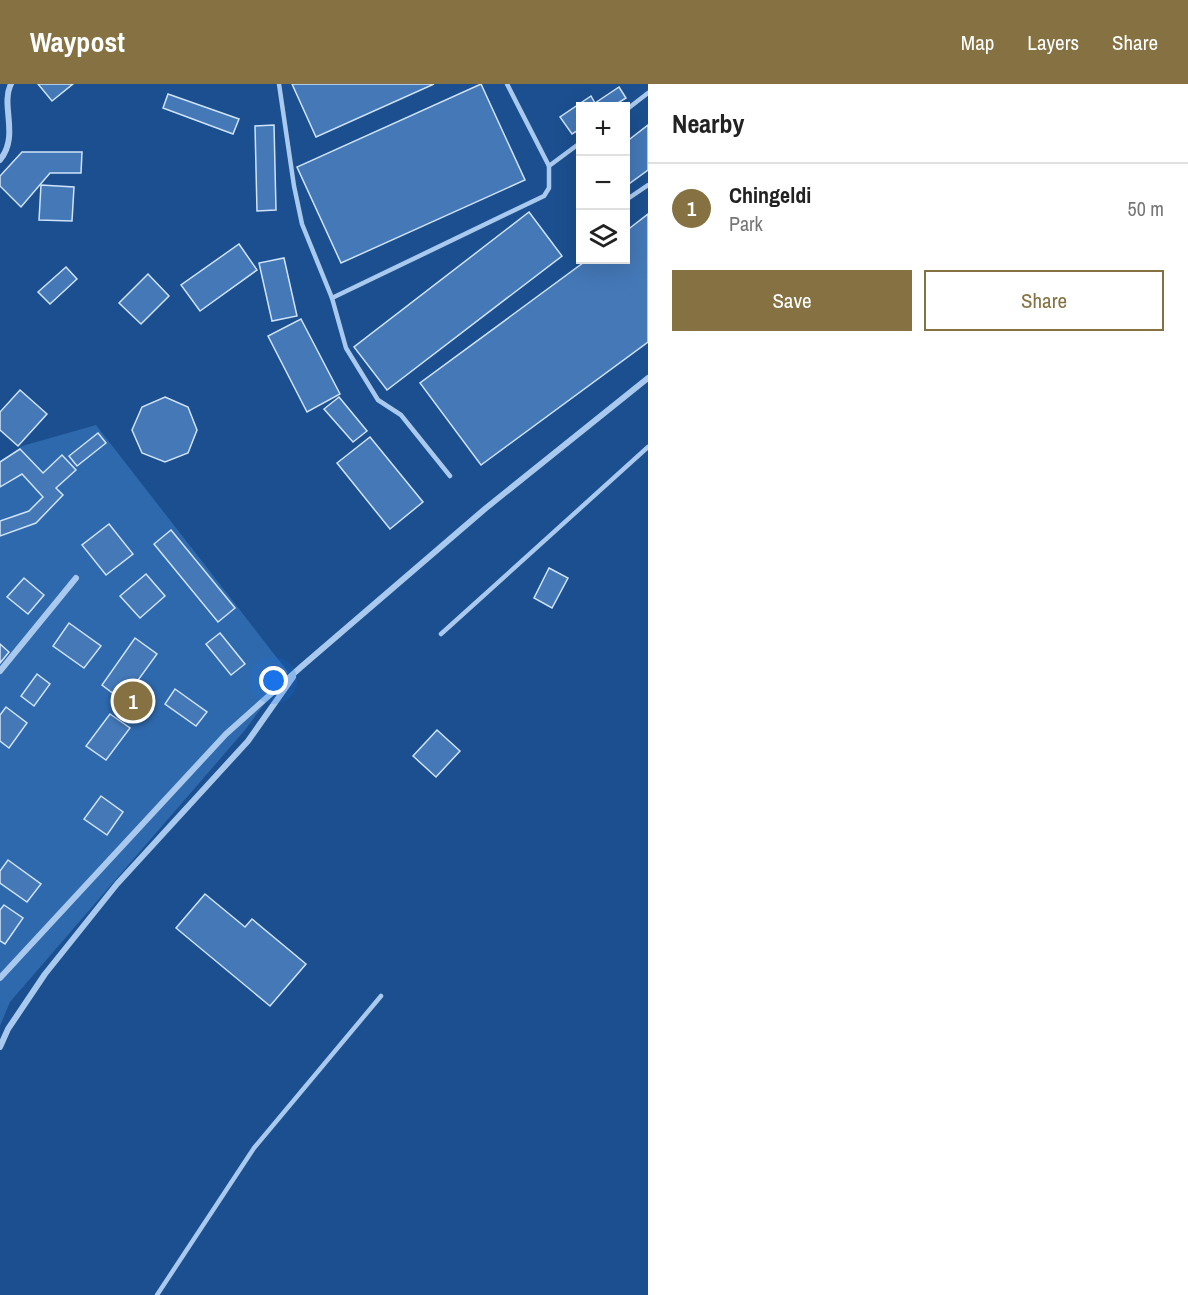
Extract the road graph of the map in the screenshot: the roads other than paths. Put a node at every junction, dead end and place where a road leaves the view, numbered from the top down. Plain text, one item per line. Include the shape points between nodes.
1 (10, 84) edge
2 (279, 84) edge
3 (507, 84) edge
4 (648, 93) edge
5 (630, 107) edge
6 (576, 146) edge
7 (0, 160) edge
8 (549, 166) junction
9 (648, 185) edge
10 (630, 197) edge
11 (332, 298) junction
12 (648, 378) edge
13 (648, 447) edge
14 (450, 476) dead end
15 (76, 578) dead end
16 (441, 634) dead end
17 (301, 667) junction
18 (0, 671) edge
19 (0, 978) edge
20 (381, 996) dead end
21 (0, 1047) edge
22 (157, 1295) edge

1 - 7 street via 4,97 8,146
2 - 11 lane via 302,224
3 - 8 lane
4 - 5 lane
6 - 8 lane
8 - 11 lane via 549,188 544,196
9 - 10 lane
11 - 14 lane via 346,348 378,400 401,415
12 - 17 street via 486,508
13 - 16 lane
15 - 18 street
17 - 19 street via 226,734
17 - 21 street via 248,741 117,885 45,974
20 - 22 lane via 254,1148

